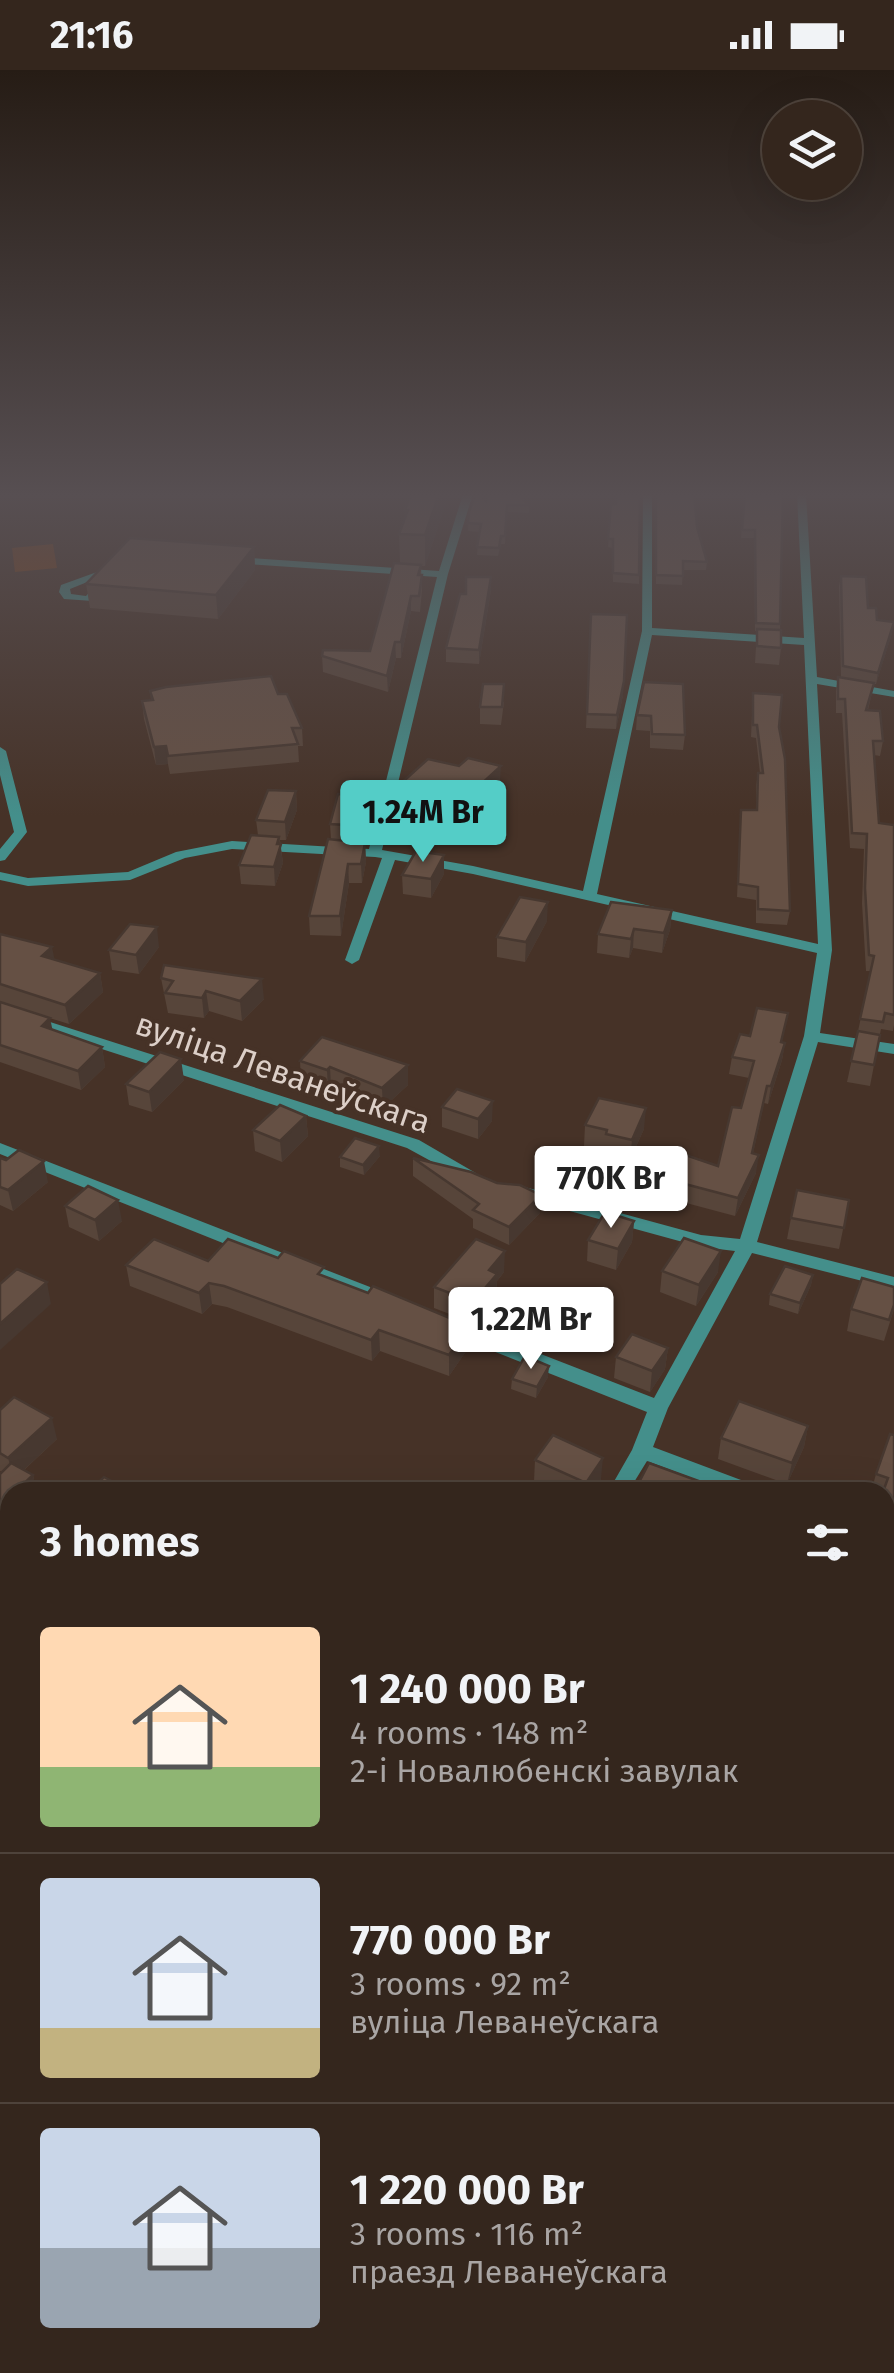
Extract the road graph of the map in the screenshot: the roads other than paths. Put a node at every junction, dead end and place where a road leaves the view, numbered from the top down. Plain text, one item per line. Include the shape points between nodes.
1 (437, 601) edge
2 (647, 601) edge
3 (806, 601) edge
4 (647, 631) junction
5 (808, 642) junction
6 (812, 680) junction
7 (894, 694) edge
8 (0, 751) edge
9 (382, 854) junction
10 (0, 857) edge
11 (4, 883) edge
12 (588, 897) junction
13 (825, 950) junction
14 (352, 960) dead end
15 (0, 1011) edge
16 (812, 1036) junction
17 (894, 1049) edge
18 (0, 1148) edge
19 (747, 1246) junction
20 (894, 1283) edge
21 (384, 1300) edge
22 (438, 1322) edge
23 (658, 1408) junction
24 (642, 1452) junction
25 (624, 1482) edge
26 (723, 1482) edge

1 - 9 street
2 - 4 street
3 - 5 street
4 - 5 street
4 - 12 street
5 - 6 street
6 - 7 street
6 - 13 street
8 - 10 street via 20,832
9 - 11 street via 232,846 181,855 130,876
9 - 12 street
9 - 14 street
12 - 13 street
13 - 16 street
15 - 19 street, вуліца Леванеўскага via 413,1144 479,1180 701,1242
16 - 17 street
16 - 19 street
18 - 21 street
19 - 20 street, вуліца Леванеўскага
19 - 23 street
22 - 23 street
23 - 24 street
24 - 25 street
24 - 26 street

